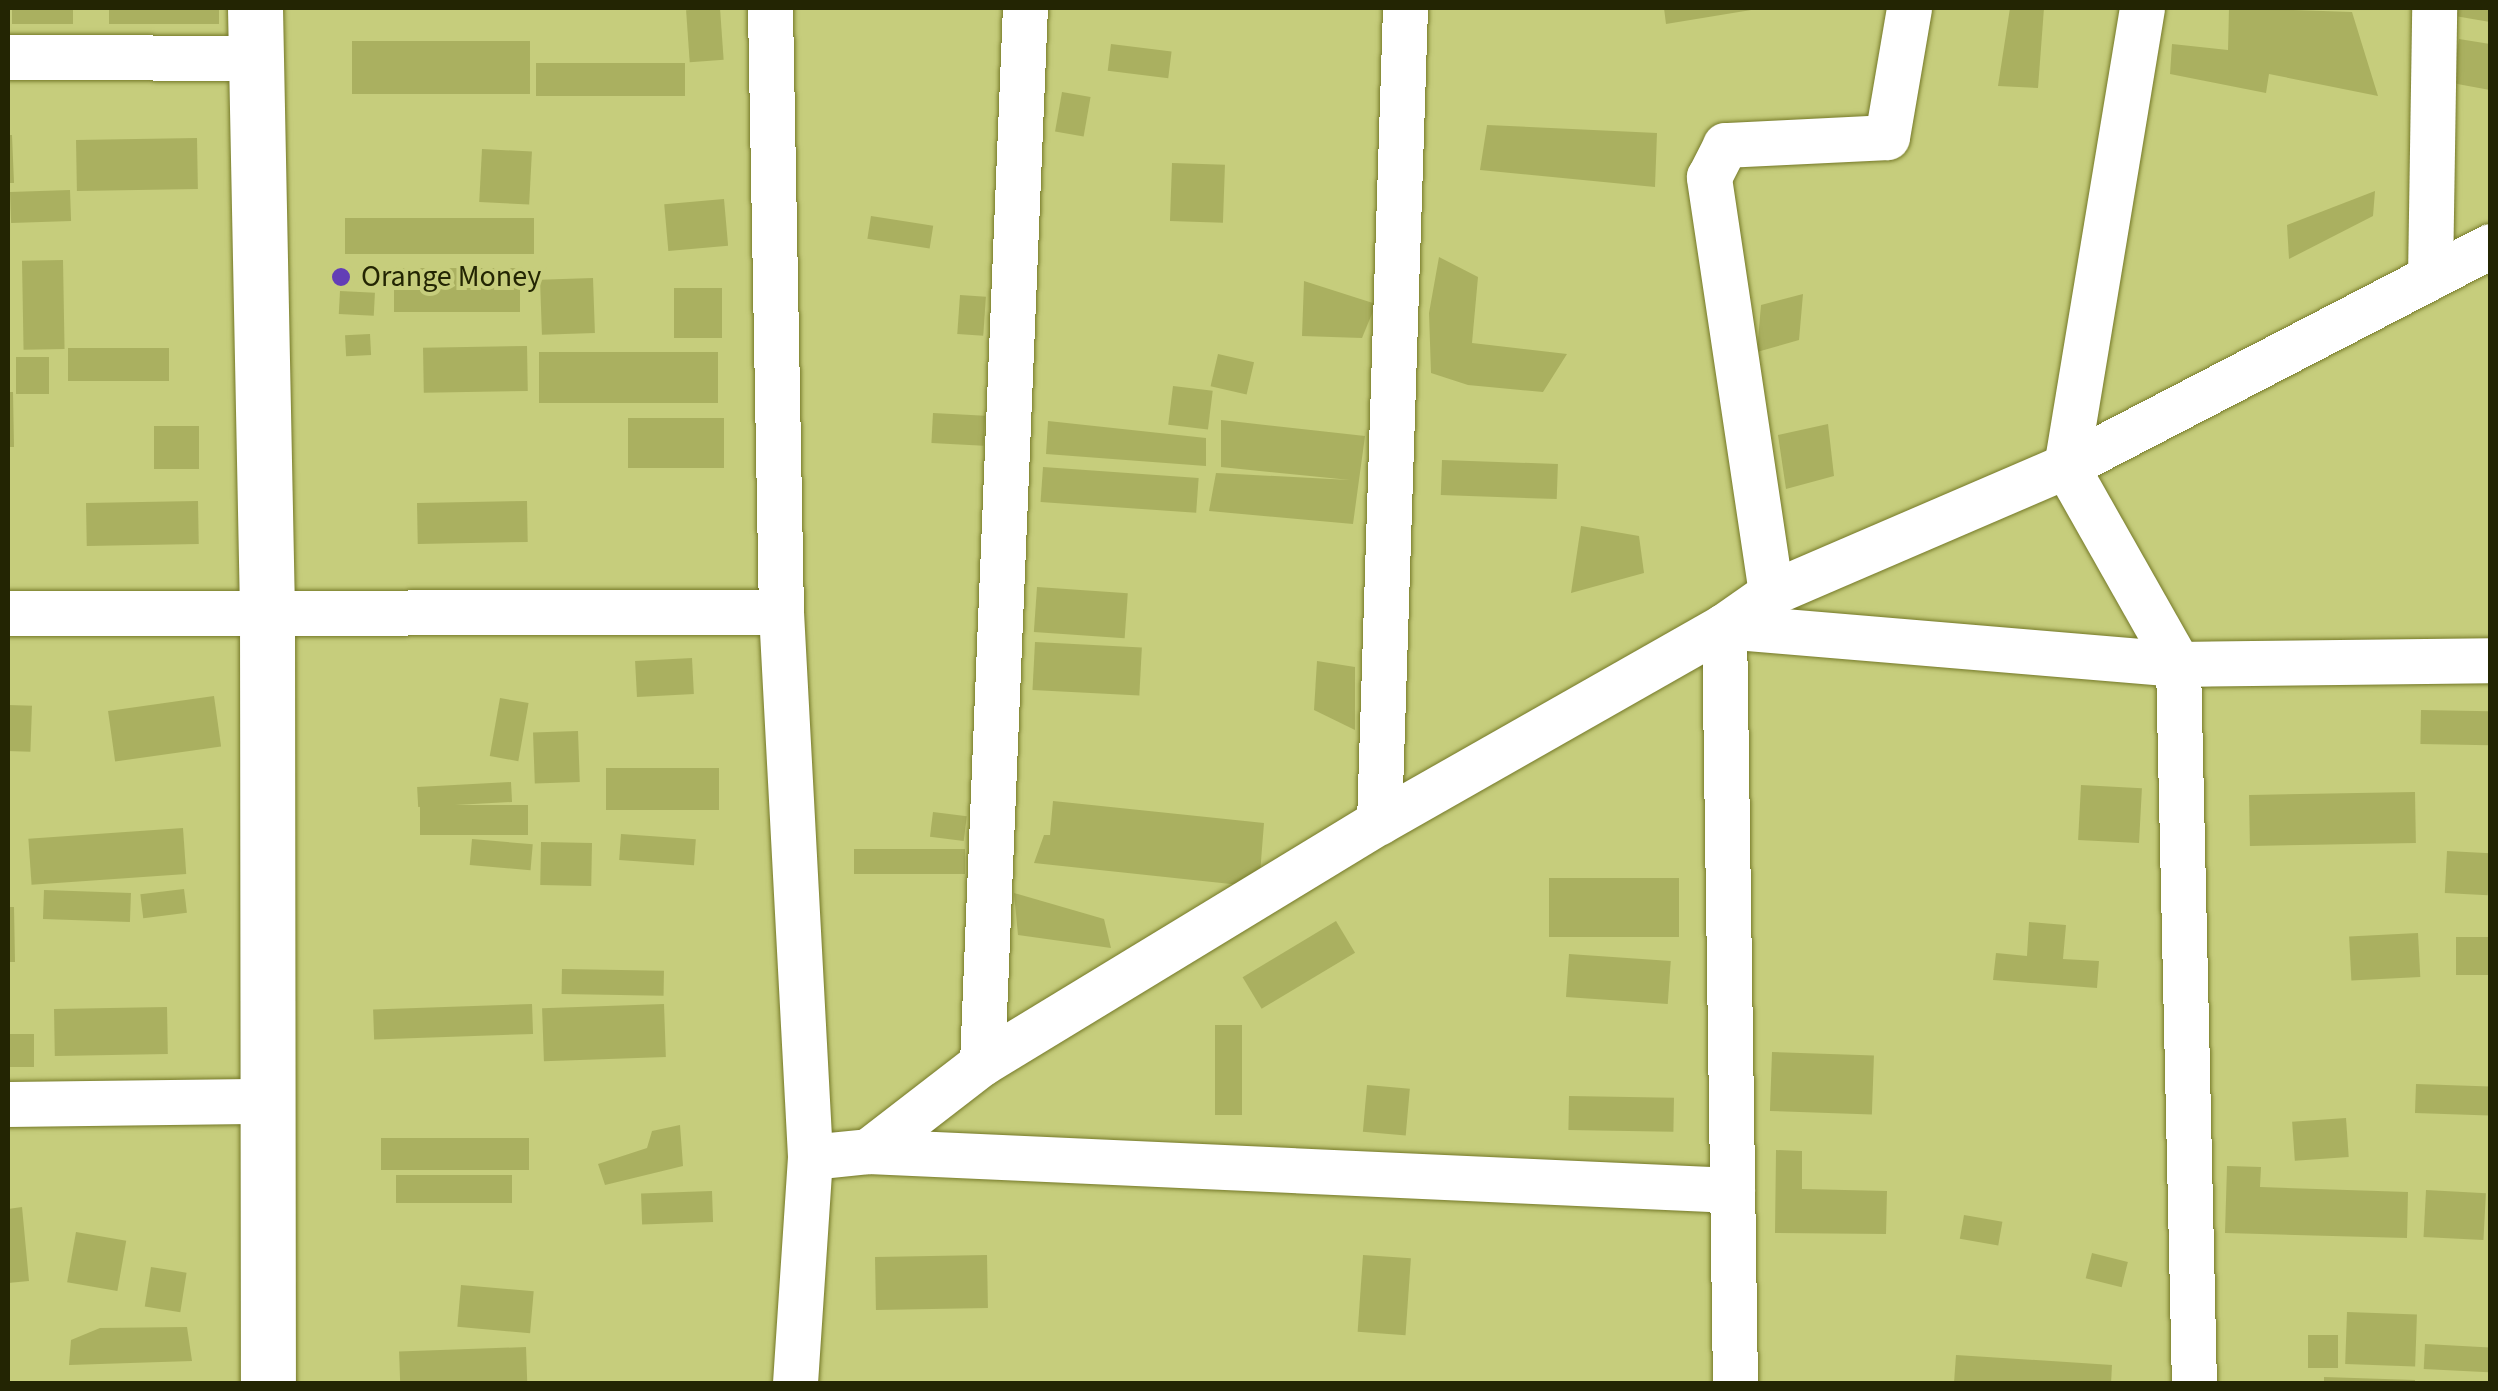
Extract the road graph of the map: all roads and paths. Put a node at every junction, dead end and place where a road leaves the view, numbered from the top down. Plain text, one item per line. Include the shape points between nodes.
1 (770, 8) edge
2 (1026, 8) edge
3 (1405, 8) edge
4 (1909, 8) edge
5 (2142, 8) edge
6 (2434, 8) edge
7 (255, 32) edge
8 (8, 56) edge
9 (2490, 246) edge
10 (2430, 277) junction
11 (2066, 466) junction
12 (1771, 594) junction
13 (267, 612) junction
14 (780, 612) junction
15 (8, 613) edge
16 (1724, 626) junction
17 (2490, 660) edge
18 (2178, 664) junction
19 (1379, 822) junction
20 (982, 1063) junction
21 (269, 1101) junction
22 (8, 1104) edge
23 (868, 1151) junction
24 (810, 1157) junction
25 (1732, 1190) junction
26 (268, 1384) edge
27 (795, 1384) edge
28 (1736, 1384) edge
29 (2194, 1384) edge

1 - 14 street
2 - 20 street
3 - 19 street
4 - 12 street via 1887,138 1724,145 1709,178
5 - 11 street
6 - 10 street
7 - 8 street
7 - 13 street
9 - 10 street
10 - 11 street
11 - 12 street
11 - 18 street
12 - 16 street
13 - 14 street
13 - 15 street
13 - 21 street
14 - 24 street
16 - 18 street
16 - 19 street
16 - 25 street
17 - 18 street
18 - 29 street
19 - 20 street
20 - 23 street
21 - 22 street
21 - 26 street
23 - 24 street
23 - 25 street
24 - 27 street
25 - 28 street

